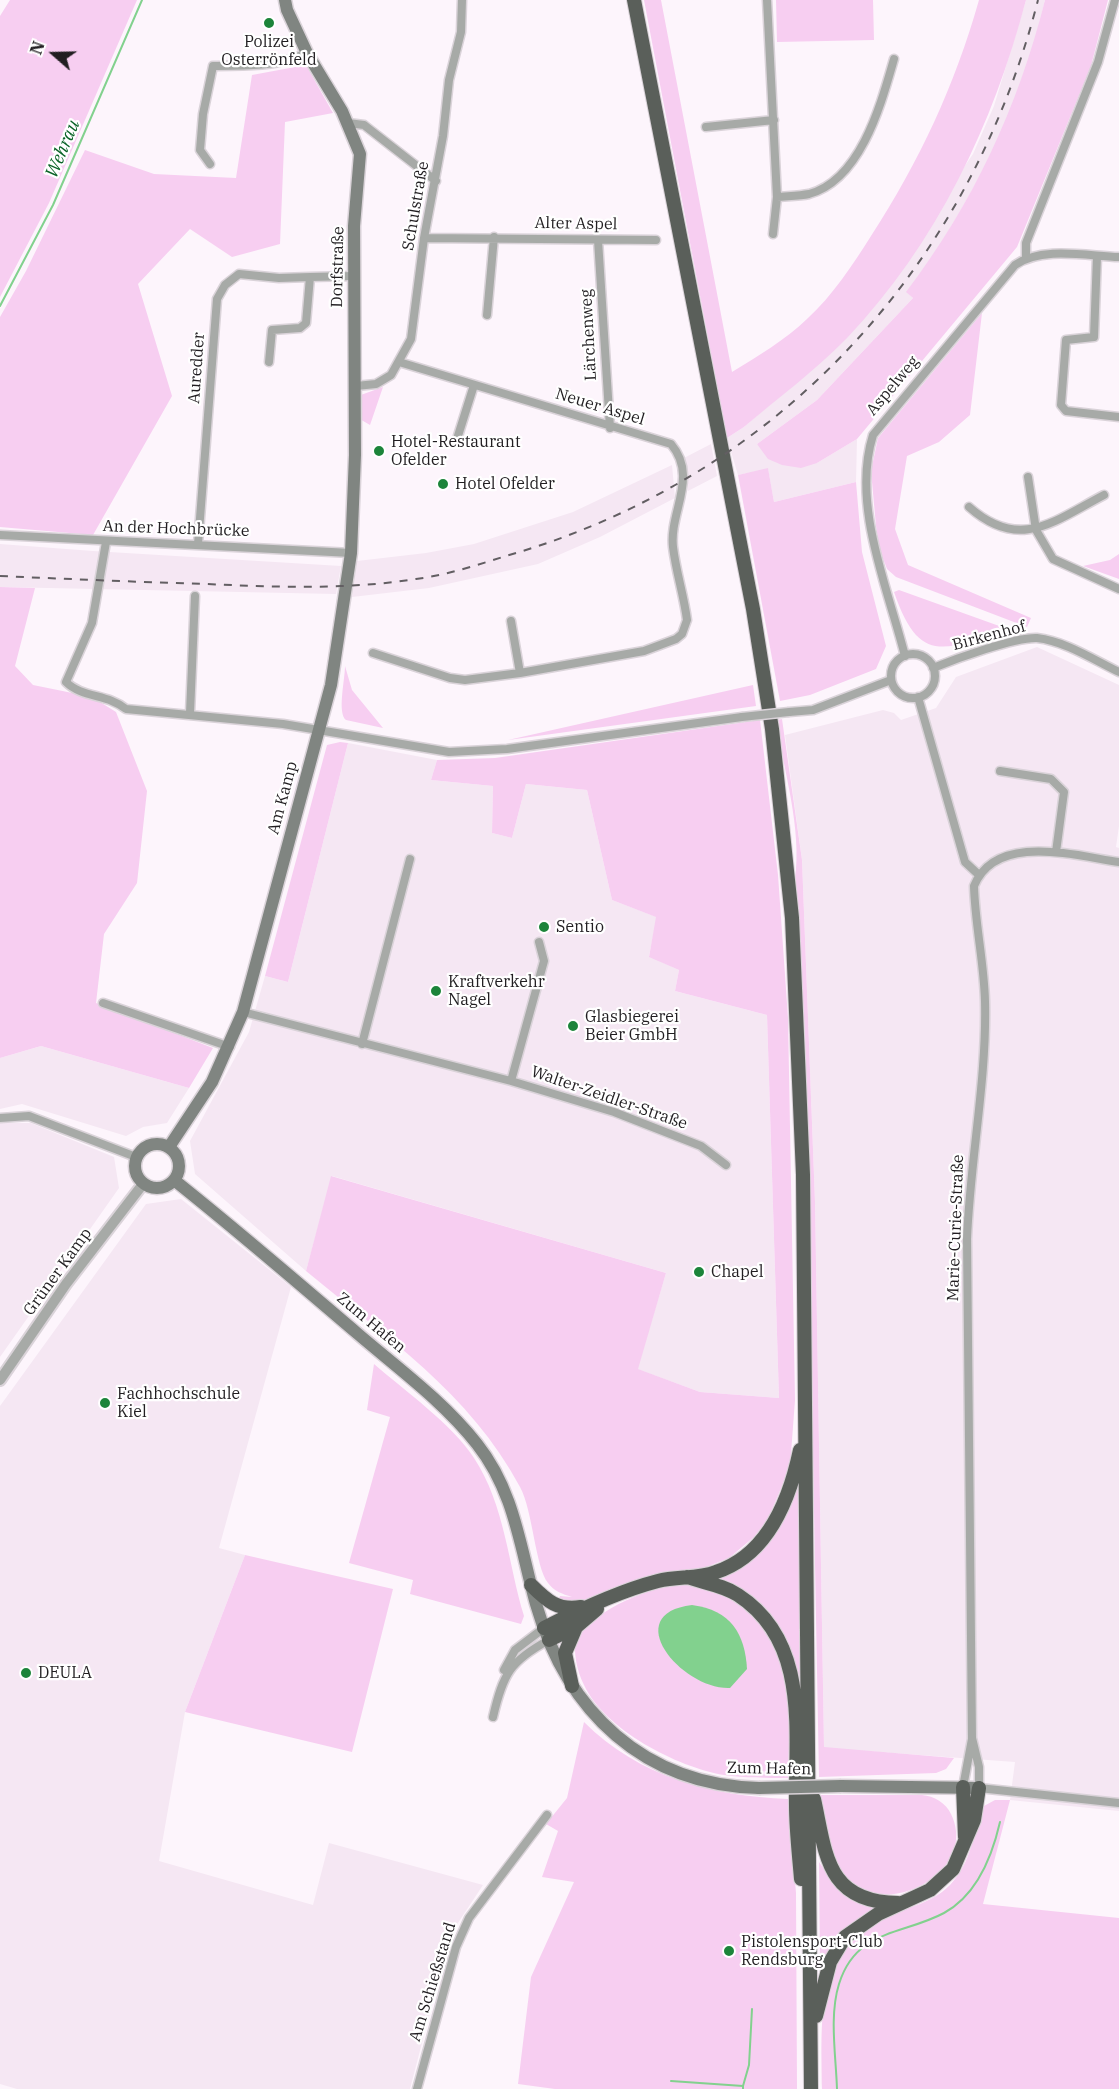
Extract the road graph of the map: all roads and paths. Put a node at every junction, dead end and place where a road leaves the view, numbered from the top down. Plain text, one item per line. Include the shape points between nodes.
1 (285, 0) edge
2 (462, 0) edge
3 (634, 0) edge
4 (767, 0) edge
5 (1115, 0) edge
6 (307, 53) junction
7 (894, 59) dead end
8 (774, 120) junction
9 (348, 123) junction
10 (706, 127) dead end
11 (210, 164) dead end
12 (436, 181) junction
13 (777, 197) junction
14 (773, 234) dead end
15 (494, 237) junction
16 (424, 238) junction
17 (598, 240) junction
18 (656, 240) dead end
19 (1097, 256) junction
20 (1119, 257) edge
21 (1026, 258) junction
22 (354, 276) junction
23 (310, 277) junction
24 (487, 315) dead end
25 (269, 362) dead end
26 (399, 363) junction
27 (474, 385) junction
28 (356, 386) junction
29 (1119, 417) edge
30 (610, 428) junction
31 (457, 439) dead end
32 (1028, 477) dead end
33 (1104, 495) dead end
34 (969, 507) dead end
35 (1036, 530) junction
36 (0, 535) edge
37 (106, 542) junction
38 (198, 544) junction
39 (351, 553) junction
40 (1119, 589) edge
41 (195, 596) dead end
42 (511, 621) dead end
43 (373, 653) dead end
44 (905, 656) junction
45 (933, 668) junction
46 (1119, 672) edge
47 (520, 674) junction
48 (891, 680) junction
49 (918, 697) junction
50 (190, 713) junction
51 (320, 729) junction
52 (1000, 771) dead end
53 (1056, 852) junction
54 (410, 859) dead end
55 (1119, 862) edge
56 (979, 875) junction
57 (539, 942) dead end
58 (103, 1003) dead end
59 (243, 1012) junction
60 (362, 1044) junction
61 (230, 1047) junction
62 (511, 1081) junction
63 (0, 1118) edge
64 (169, 1147) junction
65 (136, 1157) junction
66 (726, 1165) dead end
67 (174, 1180) junction
68 (143, 1184) junction
69 (0, 1380) edge
70 (806, 1391) junction
71 (687, 1577) junction
72 (531, 1585) junction
73 (607, 1601) junction
74 (589, 1607) junction
75 (576, 1627) junction
76 (546, 1634) junction
77 (572, 1686) junction
78 (493, 1717) dead end
79 (972, 1738) junction
80 (808, 1769) junction
81 (963, 1787) junction
82 (980, 1788) junction
83 (1119, 1803) edge
84 (547, 1815) dead end
85 (965, 1839) junction
86 (900, 1903) junction
87 (810, 1926) junction
88 (810, 2041) junction
89 (417, 2089) edge
90 (811, 2089) edge

1 - 6 main road, Dorfstraße
2 - 12 street, Schulstraße via 461,32 449,80
3 - 70 highway via 753,609 772,729 792,918 800,1052
4 - 8 street
5 - 21 street via 1098,62 1026,243
6 - 9 main road, Dorfstraße
6 - 11 street via 267,65 213,66 200,150
7 - 13 street via 866,141 837,179 810,194
8 - 10 street
8 - 13 street
9 - 12 street via 364,124
9 - 22 main road, Dorfstraße via 360,154
12 - 16 street, Schulstraße
13 - 14 street
15 - 16 street, Alter Aspel
15 - 17 street, Alter Aspel
15 - 24 street
16 - 26 street, Schulstraße via 411,339
17 - 18 street, Alter Aspel
17 - 30 street, Lärchenweg
19 - 20 street
19 - 21 street
19 - 29 street via 1094,337 1066,340 1061,405 1066,411
21 - 44 street, Aspelweg via 1010,269 873,435 866,471 873,549
22 - 23 street, Auredder
22 - 28 main road, Dorfstraße
23 - 25 street via 306,323 300,328 272,330
23 - 38 street, Auredder via 238,274 217,299
26 - 27 street, Neuer Aspel
26 - 28 street, Schulstraße via 391,375 376,384
27 - 30 street, Neuer Aspel
27 - 31 street
28 - 39 main road, Dorfstraße
30 - 47 street, Neuer Aspel via 671,444 679,460 684,490 672,535 687,620 682,634 627,656
32 - 35 street
33 - 35 street
34 - 35 street via 994,525
35 - 40 street via 1053,559
36 - 37 street, An der Hochbrücke
37 - 38 street, An der Hochbrücke
37 - 50 street via 92,623 66,682 74,690 108,699 126,709
38 - 39 street, An der Hochbrücke
39 - 51 main road, Am Kamp
41 - 50 street
42 - 47 street
43 - 47 street via 450,678
44 - 45 street via 923,657
44 - 48 street via 892,668
45 - 46 street, Birkenhof via 1035,638 1064,646
45 - 49 street via 933,683
48 - 49 street via 899,693
48 - 51 street, bridge via 813,710 479,752 424,750
49 - 56 street via 965,862
50 - 51 street
51 - 59 main road, Am Kamp
52 - 53 street via 1051,779 1064,792
53 - 55 street
53 - 56 street via 1019,853 996,860
54 - 60 street
56 - 79 street, Marie-Curie-Straße via 974,903 985,1011 967,1239
57 - 62 street, Walter-Zeidler-Straße via 544,961
58 - 61 street
59 - 60 street, Walter-Zeidler-Straße
59 - 61 main road, Am Kamp
60 - 62 street, Walter-Zeidler-Straße
61 - 64 main road, Am Kamp
62 - 66 street, Walter-Zeidler-Straße via 677,1136 701,1146
63 - 65 street via 30,1116
64 - 65 main road via 147,1145
64 - 67 main road via 178,1159
65 - 68 main road via 134,1170
67 - 68 main road via 163,1187
67 - 72 main road, Zum Hafen via 454,1417 485,1455 504,1488 515,1516
68 - 69 street, Grüner Kamp via 66,1284
70 - 71 highway via 794,1479 771,1527 729,1567
70 - 80 highway
71 - 73 highway via 656,1581
71 - 87 highway via 729,1590 752,1606 775,1632 789,1662 795,1690 796,1807 803,1901
72 - 74 highway via 545,1600 561,1608
72 - 76 main road, Zum Hafen
73 - 74 highway
73 - 75 highway
74 - 76 highway
75 - 76 highway
75 - 77 highway via 565,1653
76 - 77 main road, Zum Hafen
76 - 78 street via 515,1650 505,1667
77 - 81 main road, Zum Hafen, bridge via 599,1720 626,1745 669,1770 704,1782 759,1788
79 - 81 street, Marie-Curie-Straße
79 - 82 street, Marie-Curie-Straße
80 - 86 highway via 824,1853 836,1876 866,1898 878,1903
80 - 87 highway
81 - 82 main road, Zum Hafen
81 - 85 highway
82 - 83 street
82 - 85 highway
84 - 89 street, Am Schießstand via 469,1918 456,1947
85 - 86 highway via 953,1869 942,1881
86 - 88 highway via 846,1937 823,1982
87 - 88 highway
88 - 90 highway

